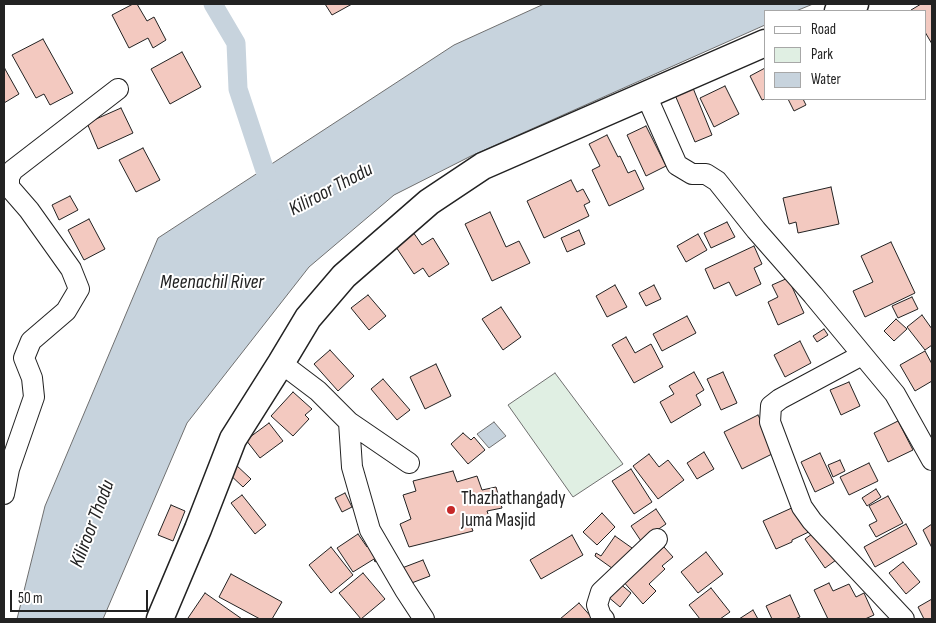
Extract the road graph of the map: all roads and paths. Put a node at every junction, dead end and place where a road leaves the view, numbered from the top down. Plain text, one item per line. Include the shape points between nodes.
1 (855, 4) edge
2 (840, 10) edge
3 (764, 43) edge
4 (118, 89) dead end
5 (646, 95) junction
6 (6, 178) edge
7 (862, 355) junction
8 (281, 363) junction
9 (349, 422) junction
10 (932, 460) edge
11 (409, 463) dead end
12 (4, 494) edge
13 (657, 539) dead end
14 (160, 619) edge
15 (424, 619) edge
16 (604, 619) edge
17 (904, 619) edge

1 - 2 main road
3 - 5 main road
4 - 6 street
5 - 7 street via 676,165 692,174 706,174 717,181
5 - 8 main road via 483,166 429,202 344,276 308,318
6 - 12 street via 9,187 71,269 79,289 66,311 31,340 24,358 32,378 34,397
7 - 10 street via 895,394
7 - 17 street via 780,399 772,406 770,422 802,507
8 - 9 street via 318,391
8 - 14 main road via 233,439
9 - 11 street
9 - 15 street via 352,467 370,530
13 - 16 street via 601,592 597,605

